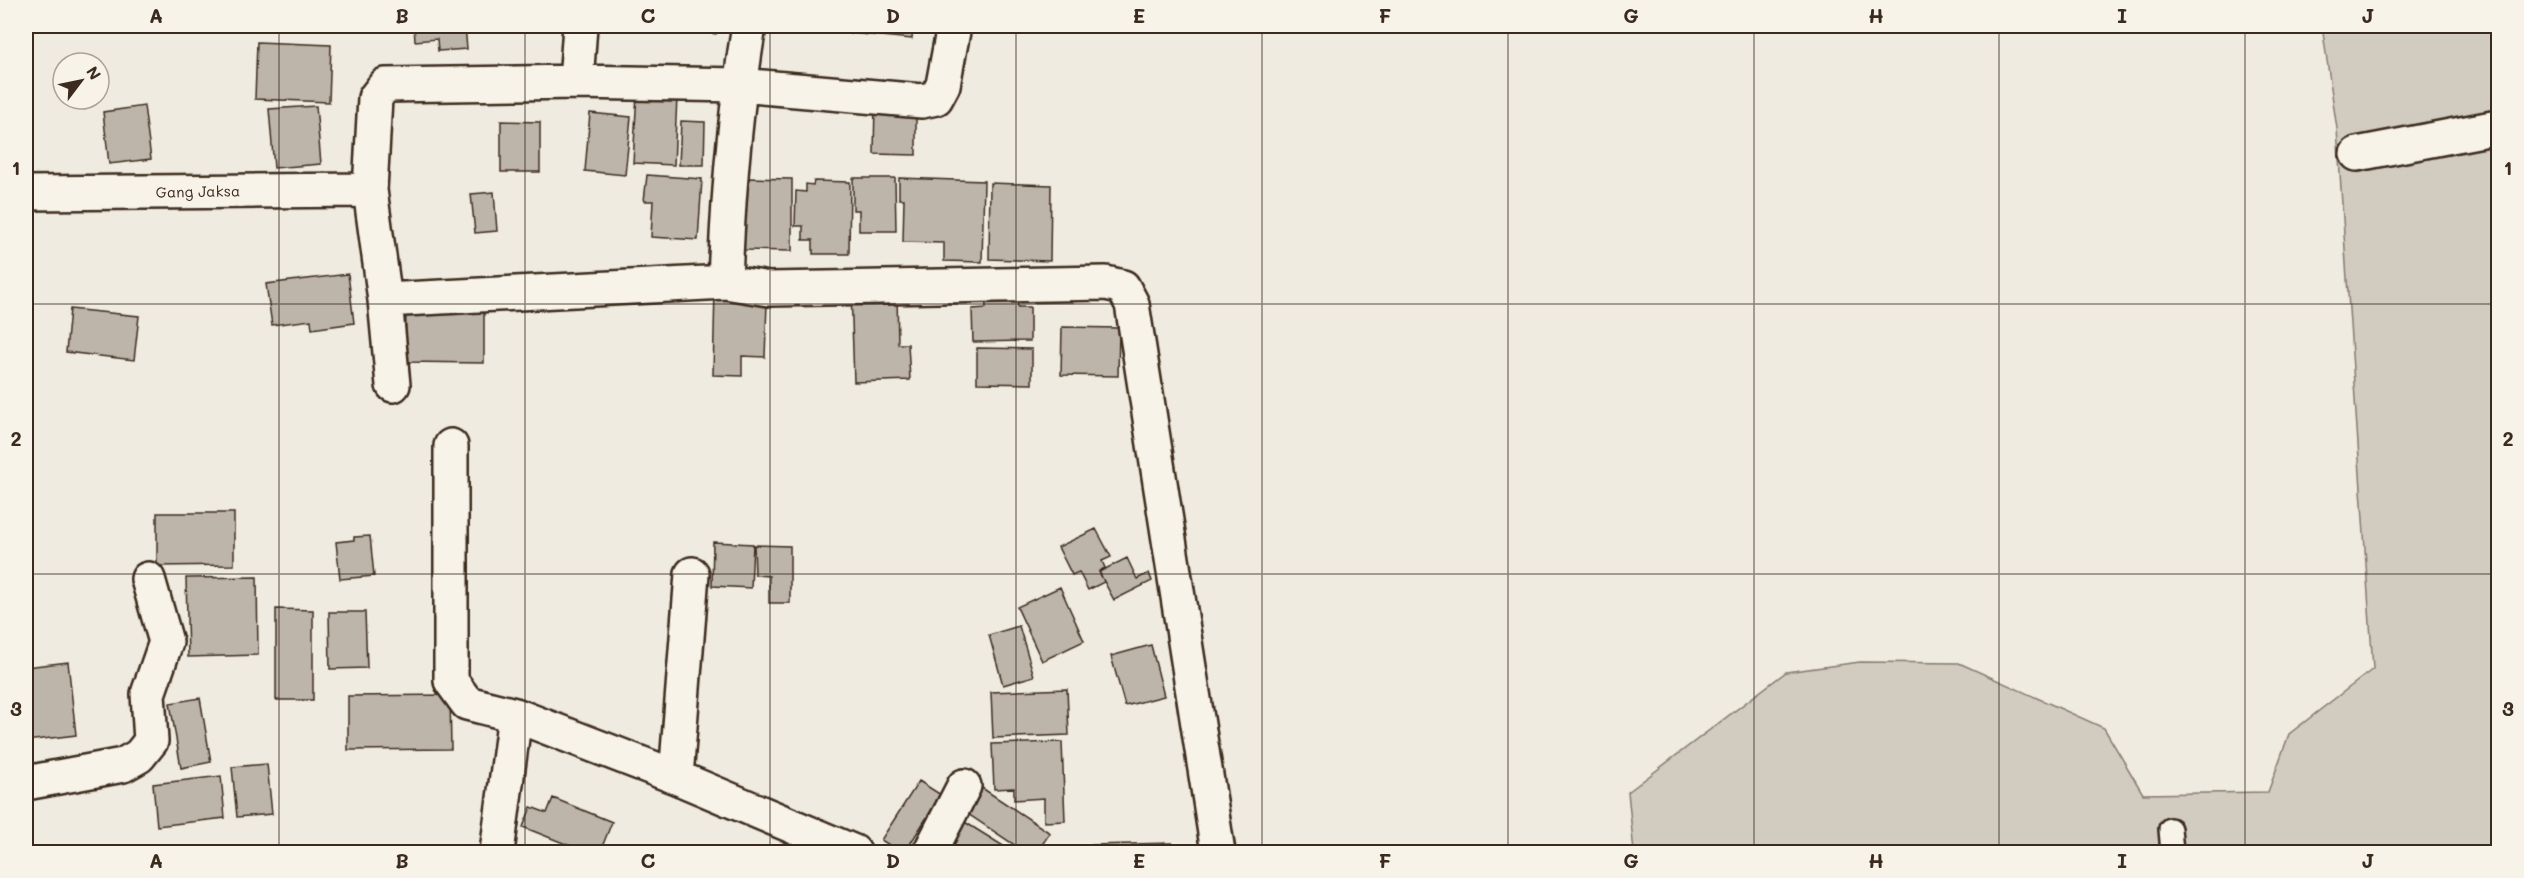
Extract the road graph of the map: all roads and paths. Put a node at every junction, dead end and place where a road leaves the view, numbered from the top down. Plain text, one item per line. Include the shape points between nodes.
1 (580, 26) edge
2 (749, 26) edge
3 (954, 26) edge
4 (576, 82) junction
5 (739, 85) junction
6 (2499, 127) edge
7 (2357, 154) dead end
8 (370, 190) junction
9 (26, 193) edge
10 (725, 282) junction
11 (386, 300) junction
12 (393, 385) dead end
13 (451, 446) dead end
14 (692, 574) dead end
15 (148, 579) dead end
16 (515, 715) junction
17 (676, 777) junction
18 (26, 783) edge
19 (964, 786) dead end
20 (2170, 829) dead end
21 (496, 852) edge
22 (854, 852) edge
23 (930, 852) edge
24 (1218, 852) edge
25 (2172, 852) edge

1 - 4 street
2 - 5 street
3 - 5 street via 943,85 936,98 922,101
4 - 5 street
4 - 8 street via 386,86 375,98
5 - 10 street
6 - 7 street
8 - 9 street, Gang Jaksa
8 - 11 street
10 - 11 street
10 - 24 street via 769,290 1106,283 1123,287 1132,304
11 - 12 street
13 - 16 street via 451,681 467,703
14 - 17 street
15 - 18 street via 166,642 148,694 151,741 140,756 123,765
16 - 17 street
16 - 21 street
17 - 22 street
19 - 23 street
20 - 25 lane

